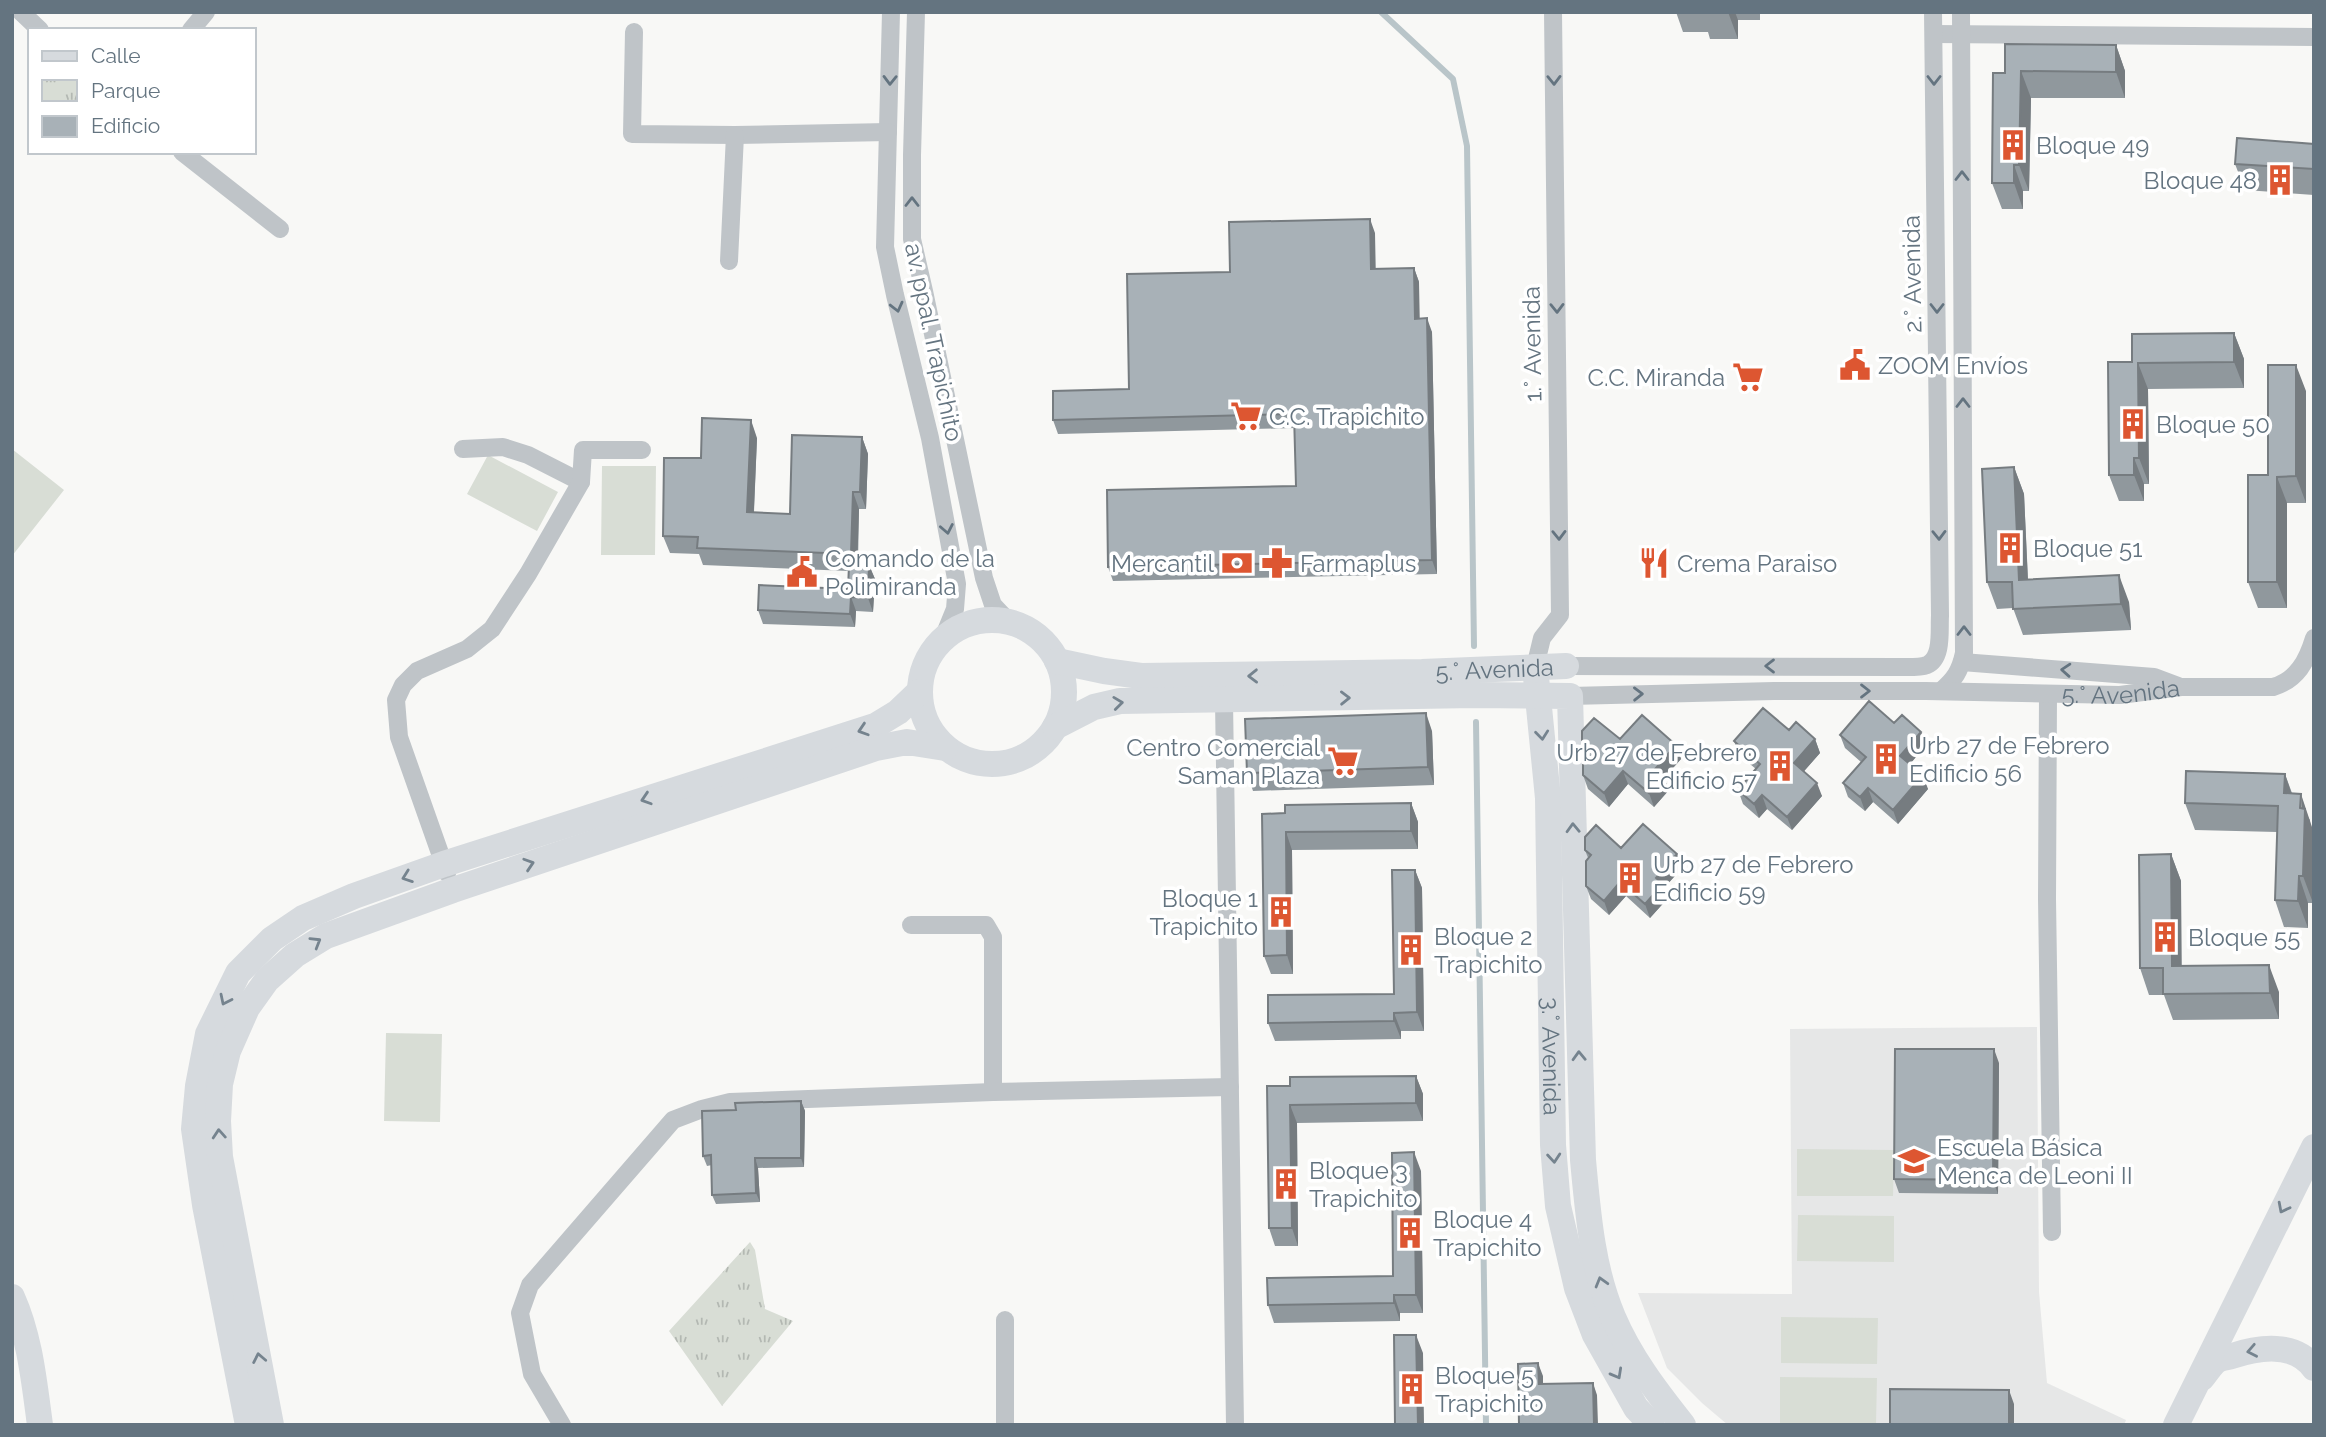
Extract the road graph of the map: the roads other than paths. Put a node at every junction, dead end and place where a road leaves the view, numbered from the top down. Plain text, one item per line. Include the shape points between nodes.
1 (21, 12) edge
2 (206, 12) edge
3 (891, 12) edge
4 (916, 12) edge
5 (1553, 12) edge
6 (1933, 12) edge
7 (1961, 12) edge
8 (38, 28) edge
9 (193, 28) edge
10 (634, 32) dead end
11 (1934, 34) junction
12 (1962, 35) junction
13 (2314, 37) edge
14 (888, 132) junction
15 (735, 135) junction
16 (185, 154) edge
17 (888, 155) junction
18 (912, 155) junction
19 (280, 229) dead end
20 (729, 261) dead end
21 (463, 449) dead end
22 (642, 450) dead end
23 (581, 482) junction
24 (1009, 622) junction
25 (944, 636) junction
26 (2314, 638) edge
27 (1934, 660) joint
28 (1057, 661) junction
29 (1962, 662) junction
30 (1566, 666) joint
31 (1535, 667) junction
32 (2181, 687) junction
33 (1941, 691) junction
34 (919, 692) junction
35 (2048, 695) junction
36 (1570, 696) junction
37 (1537, 697) junction
38 (1224, 701) junction
39 (1055, 727) junction
40 (945, 748) junction
41 (444, 864) junction
42 (453, 890) junction
43 (911, 925) dead end
44 (1230, 1087) junction
45 (993, 1092) junction
46 (2314, 1147) edge
47 (2052, 1232) dead end
48 (12, 1297) edge
49 (1005, 1320) dead end
50 (2314, 1368) edge
51 (2193, 1387) junction
52 (40, 1425) edge
53 (248, 1425) edge
54 (271, 1425) edge
55 (562, 1425) edge
56 (1005, 1425) edge
57 (1235, 1425) edge
58 (1652, 1425) edge
59 (1683, 1425) edge
60 (2176, 1425) edge

1 - 8 street
2 - 9 street
3 -> 14 street, av. ppal. Trapichito
4 - 18 street, av. ppal. Trapichito
5 -> 31 street, 1.° Avenida via 1560,615 1542,638
6 - 11 street, 2.° Avenida
7 - 12 street
10 - 15 street via 632,134
11 - 12 street
11 -> 27 street, 2.° Avenida via 1940,616
12 - 13 street
29 -> 12 street
14 - 15 street
14 - 17 street, av. ppal. Trapichito
15 - 20 street
16 - 19 street
17 - 18 street
17 -> 25 street, av. ppal. Trapichito via 885,247 930,438 957,584 956,609
24 -> 18 street, av. ppal. Trapichito via 993,605 984,578 912,239
21 - 23 street via 503,447
22 - 23 street via 583,450
23 - 41 street via 492,629 467,649 416,671 396,700 399,737
24 - 25 street via 982,620
24 - 28 street via 1039,637
25 - 34 street via 922,672
26 - 32 street, 5.° Avenida via 2307,659 2286,684
27 -> 30 street, 5.° Avenida via 1926,666 1897,667
31 -> 28 street, 5.° Avenida via 1141,676
28 - 39 street via 1064,694
32 -> 29 street via 2154,677
29 - 33 street via 1953,681
30 - 31 street, 5.° Avenida
31 - 37 street, 3.° Avenida
32 - 35 street, 5.° Avenida via 2120,695
33 - 35 street, 5.° Avenida
36 -> 33 street, 5.° Avenida
34 - 40 street via 922,713
34 -> 41 street via 875,726
35 - 47 street
36 - 37 street, 5.° Avenida
59 -> 36 street, 3.° Avenida via 1630,1353 1612,1316 1589,1222 1583,1160
38 -> 37 street, 5.° Avenida
37 -> 58 street, 3.° Avenida via 1548,798 1553,1145 1558,1206 1577,1288 1595,1335 1636,1408
39 -> 38 street, 5.° Avenida via 1094,707 1120,701
38 - 44 street
39 - 40 street via 1030,754 996,765 960,758
42 -> 40 street via 876,748 907,743
41 - 42 street
41 -> 53 street via 303,918 272,939 238,973 208,1034 194,1129
54 -> 42 street via 220,1157 220,1084 228,1051 247,1008 267,980 295,955 326,936
43 - 45 street via 986,925 990,930
44 - 45 street
44 - 57 street
45 - 55 street via 730,1102 673,1121 530,1285 520,1313 532,1374
46 -> 51 street
48 - 52 street via 31,1360
49 - 56 street
50 -> 51 street via 2291,1352 2253,1350 2217,1360
51 - 60 street

